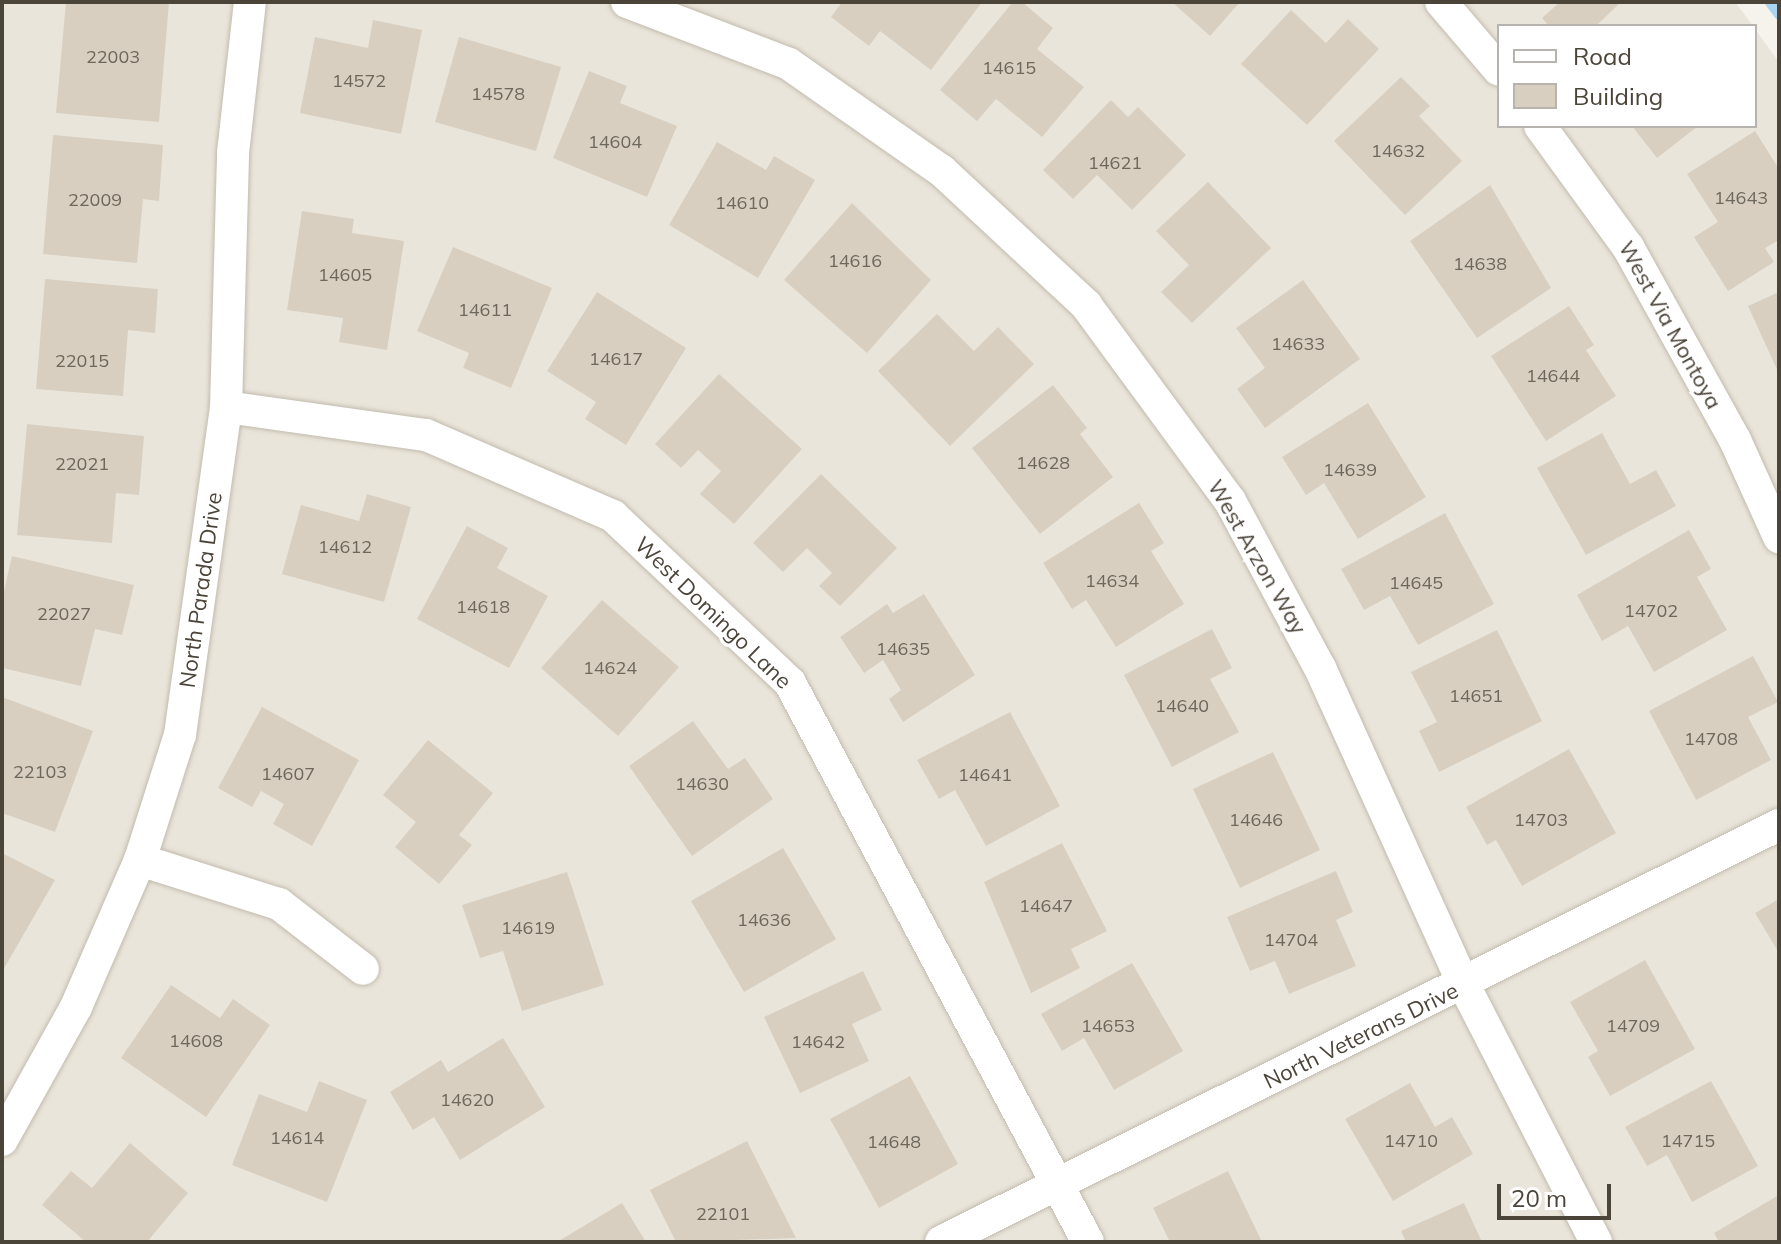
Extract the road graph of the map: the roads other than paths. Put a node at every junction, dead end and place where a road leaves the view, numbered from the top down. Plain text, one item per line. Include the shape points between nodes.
1 (250, 2) edge
2 (627, 2) edge
3 (1441, 2) edge
4 (1497, 68) edge
5 (1541, 128) edge
6 (226, 407) junction
7 (1779, 537) edge
8 (1779, 825) edge
9 (140, 860) junction
10 (363, 969) dead end
11 (1464, 985) junction
12 (2, 1140) edge
13 (1061, 1185) junction
14 (941, 1242) edge
15 (1088, 1242) edge
16 (1596, 1242) edge

1 - 6 street, North Parada Drive via 233,153
2 - 11 street, West Arzon Way via 789,64 942,171 1086,305 1230,501 1320,668
3 - 4 street
5 - 7 street, West Via Montoya via 1628,247 1735,440
6 - 9 street, North Parada Drive via 180,735
6 - 13 street, West Domingo Lane via 426,435 613,516 790,683
8 - 11 street, North Veterans Drive
9 - 10 street via 279,904
9 - 12 street, North Parada Drive via 76,1007
11 - 13 street, North Veterans Drive
11 - 16 street, West Arzon Way
13 - 14 street, North Veterans Drive
13 - 15 street, West Domingo Lane

